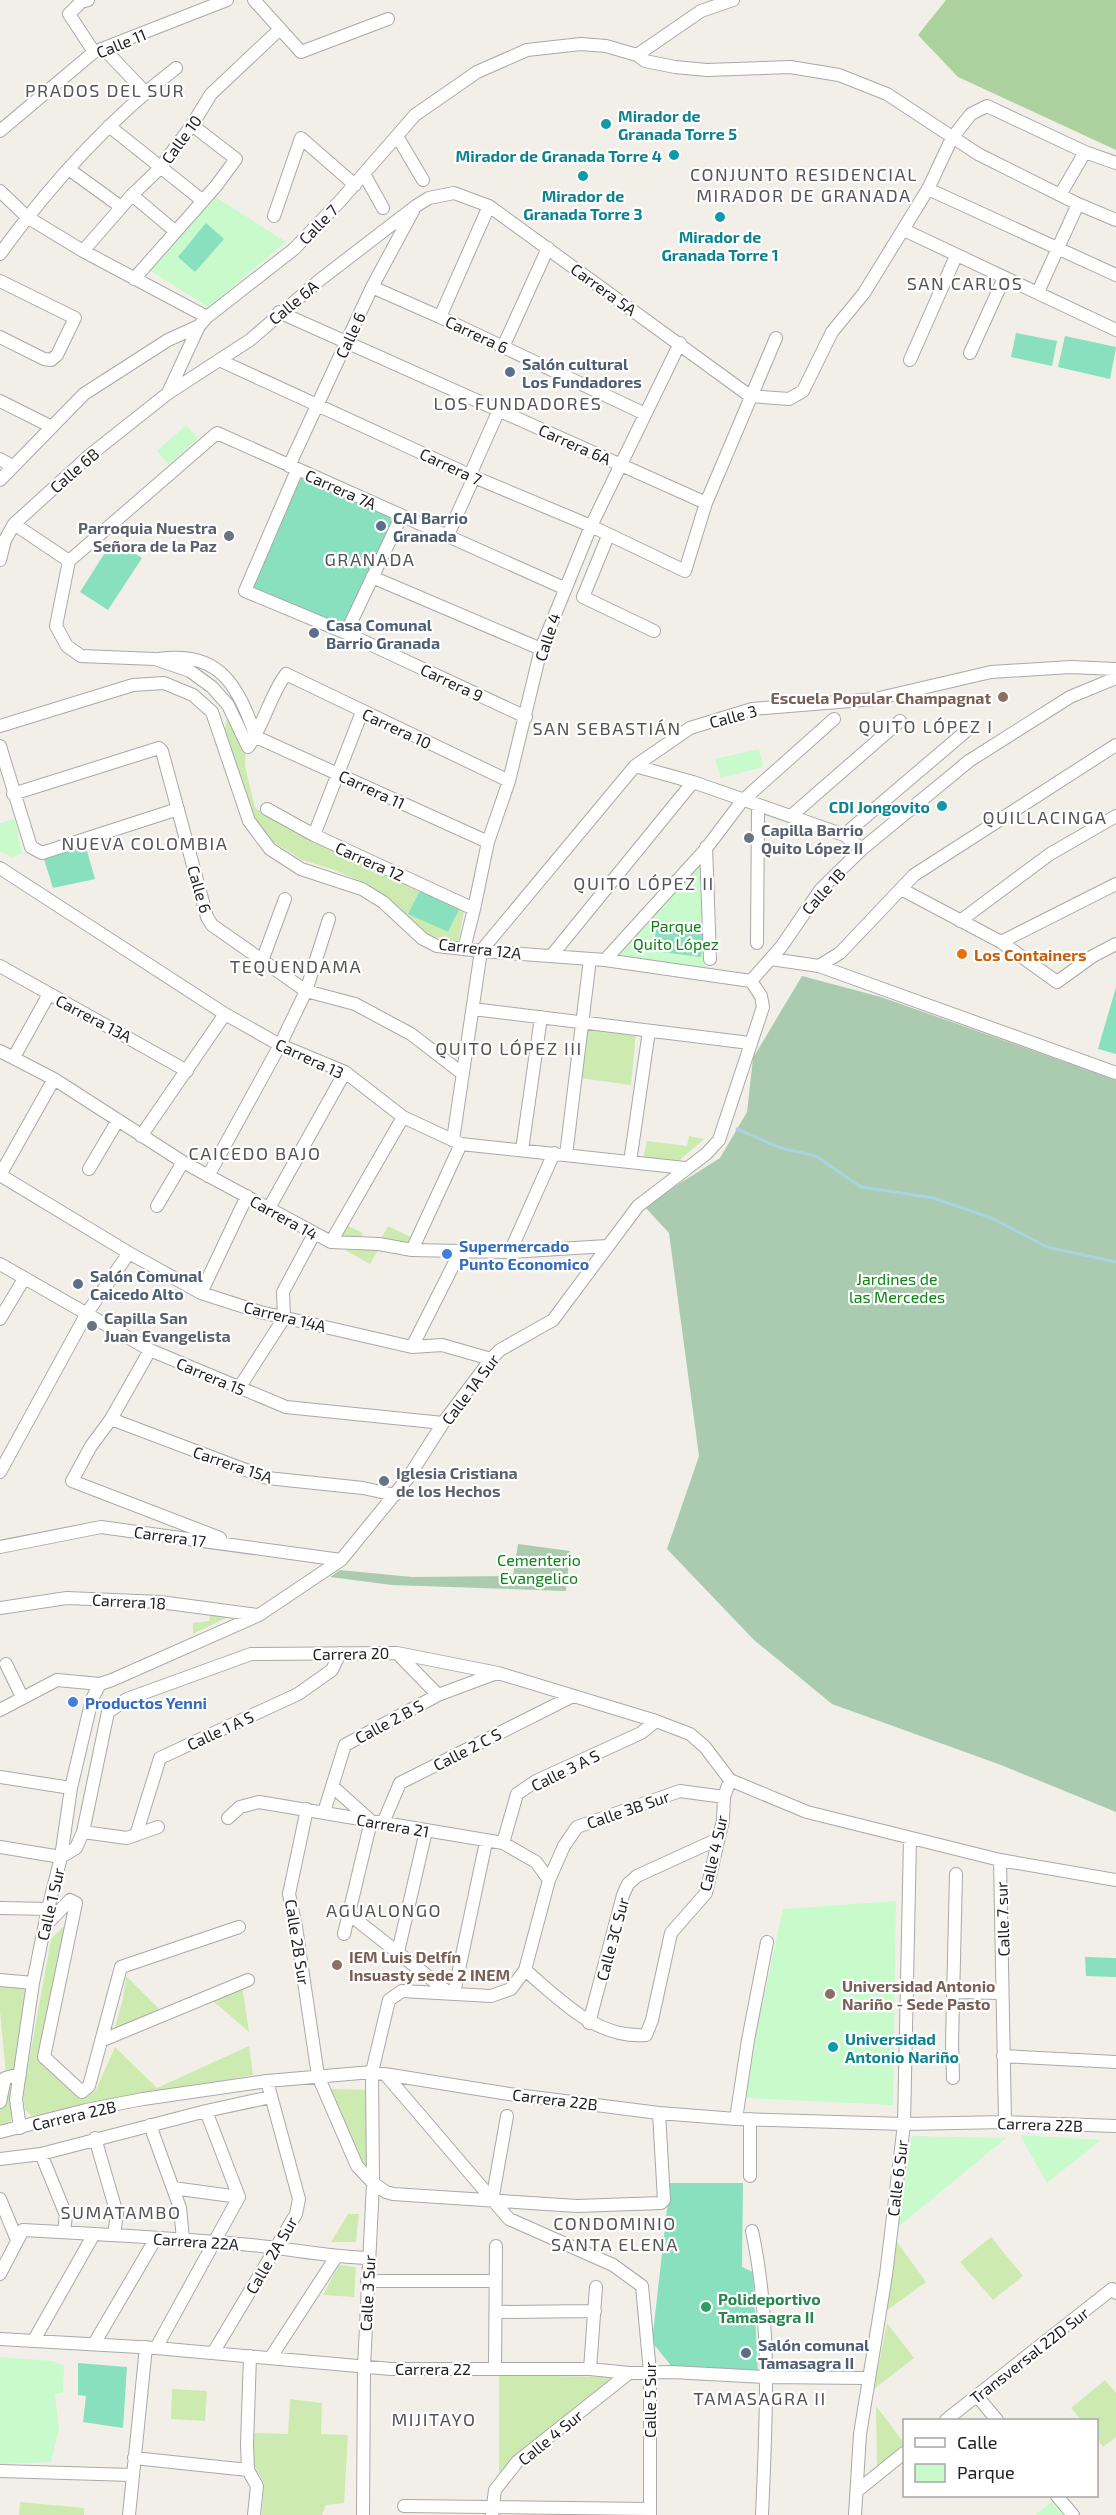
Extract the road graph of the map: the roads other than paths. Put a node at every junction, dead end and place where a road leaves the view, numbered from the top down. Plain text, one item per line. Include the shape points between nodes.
1 (88, 0) edge
2 (227, 0) edge
3 (254, 0) edge
4 (733, 0) edge
5 (205, 4) edge
6 (387, 19) dead end
7 (280, 28) junction
8 (99, 51) junction
9 (637, 55) junction
10 (176, 68) dead end
11 (145, 92) junction
12 (192, 125) junction
13 (110, 126) junction
14 (0, 131) edge
15 (397, 136) junction
16 (952, 138) junction
17 (1085, 152) junction
18 (1116, 164) edge
19 (160, 168) junction
20 (70, 170) junction
21 (364, 174) junction
22 (423, 180) dead end
23 (354, 184) junction
24 (928, 189) junction
25 (0, 191) edge
26 (132, 195) junction
27 (1060, 195) junction
28 (203, 201) junction
29 (1078, 204) junction
30 (416, 206) junction
31 (489, 206) junction
32 (121, 207) junction
33 (383, 208) dead end
34 (274, 216) dead end
35 (27, 217) junction
36 (1116, 220) edge
37 (904, 230) junction
38 (176, 232) junction
39 (548, 248) junction
40 (1057, 249) junction
41 (83, 251) junction
42 (0, 254) edge
43 (956, 256) junction
44 (1116, 275) edge
45 (134, 279) junction
46 (1004, 279) junction
47 (0, 281) edge
48 (372, 287) junction
49 (1038, 292) junction
50 (279, 312) junction
51 (440, 317) junction
52 (203, 322) junction
53 (1116, 330) edge
54 (0, 337) edge
55 (776, 338) dead end
56 (347, 342) junction
57 (680, 343) junction
58 (503, 347) junction
59 (970, 353) dead end
60 (219, 360) junction
61 (910, 360) dead end
62 (167, 394) junction
63 (750, 396) junction
64 (0, 401) edge
65 (316, 404) junction
66 (498, 410) junction
67 (645, 414) junction
68 (52, 427) junction
69 (0, 459) edge
70 (621, 464) junction
71 (12, 466) junction
72 (293, 468) junction
73 (472, 476) junction
74 (0, 480) edge
75 (706, 503) junction
76 (401, 517) junction
77 (14, 524) junction
78 (591, 526) junction
79 (608, 536) junction
80 (2, 537) edge
81 (447, 537) junction
82 (0, 560) edge
83 (69, 561) junction
84 (372, 577) junction
85 (564, 588) junction
86 (245, 591) joint
87 (654, 631) dead end
88 (346, 633) junction
89 (541, 650) junction
90 (155, 659) junction
91 (1116, 669) edge
92 (1116, 678) edge
93 (228, 705) junction
94 (362, 712) junction
95 (526, 717) junction
96 (834, 719) dead end
97 (900, 721) dead end
98 (0, 726) edge
99 (965, 732) dead end
100 (220, 733) junction
101 (256, 736) junction
102 (1116, 745) edge
103 (0, 746) edge
104 (635, 766) junction
105 (338, 774) junction
106 (509, 781) junction
107 (693, 782) junction
108 (13, 794) junction
109 (742, 801) junction
110 (758, 807) junction
111 (178, 809) junction
112 (267, 809) dead end
113 (790, 816) junction
114 (1116, 816) edge
115 (314, 835) junction
116 (844, 835) junction
117 (488, 842) junction
118 (706, 848) junction
119 (862, 849) junction
120 (0, 868) edge
121 (1116, 884) edge
122 (902, 889) junction
123 (285, 899) dead end
124 (474, 909) junction
125 (329, 919) dead end
126 (960, 921) junction
127 (1001, 942) junction
128 (757, 944) dead end
129 (1116, 944) edge
130 (464, 949) junction
131 (482, 951) junction
132 (552, 955) junction
133 (590, 959) junction
134 (710, 959) dead end
135 (771, 959) junction
136 (605, 960) junction
137 (262, 961) junction
138 (0, 966) edge
139 (819, 966) junction
140 (751, 981) junction
141 (306, 991) junction
142 (49, 994) junction
143 (472, 1009) junction
144 (225, 1014) junction
145 (541, 1017) junction
146 (582, 1022) junction
147 (649, 1031) junction
148 (750, 1043) junction
149 (280, 1045) junction
150 (4, 1054) edge
151 (187, 1071) junction
152 (345, 1072) junction
153 (1116, 1073) edge
154 (463, 1074) junction
155 (54, 1079) junction
156 (404, 1117) junction
157 (118, 1120) junction
158 (141, 1136) junction
159 (457, 1142) junction
160 (522, 1150) junction
161 (560, 1154) junction
162 (183, 1162) junction
163 (630, 1162) junction
164 (685, 1168) junction
165 (89, 1169) dead end
166 (0, 1175) edge
167 (208, 1176) junction
168 (246, 1196) junction
169 (157, 1206) dead end
170 (269, 1208) junction
171 (315, 1234) junction
172 (331, 1242) junction
173 (607, 1246) junction
174 (412, 1250) junction
175 (461, 1250) junction
176 (510, 1252) junction
177 (129, 1253) junction
178 (0, 1264) edge
179 (24, 1279) junction
180 (201, 1293) junction
181 (87, 1313) junction
182 (284, 1317) junction
183 (0, 1319) edge
184 (412, 1347) junction
185 (150, 1350) junction
186 (491, 1359) junction
187 (239, 1388) junction
188 (111, 1419) junction
189 (444, 1423) junction
190 (0, 1472) edge
191 (395, 1495) junction
192 (239, 1546) junction
193 (0, 1547) edge
194 (341, 1560) junction
195 (0, 1608) edge
196 (259, 1615) junction
197 (340, 1653) junction
198 (397, 1653) junction
199 (6, 1664) dead end
200 (498, 1673) junction
201 (100, 1684) junction
202 (438, 1695) junction
203 (573, 1696) junction
204 (22, 1697) junction
205 (0, 1710) edge
206 (656, 1721) junction
207 (0, 1777) edge
208 (730, 1780) junction
209 (332, 1786) junction
210 (71, 1788) junction
211 (724, 1797) junction
212 (307, 1809) junction
213 (324, 1812) junction
214 (228, 1818) dead end
215 (377, 1822) junction
216 (158, 1827) dead end
217 (426, 1831) junction
218 (83, 1832) junction
219 (136, 1835) junction
220 (718, 1839) junction
221 (910, 1839) junction
222 (486, 1842) junction
223 (503, 1843) junction
224 (0, 1847) edge
225 (61, 1857) junction
226 (1000, 1860) junction
227 (956, 1874) dead end
228 (549, 1880) junction
229 (1116, 1880) edge
230 (0, 1908) edge
231 (48, 1909) junction
232 (349, 1914) junction
233 (45, 1926) junction
234 (238, 1927) dead end
235 (344, 1934) dead end
236 (767, 1942) dead end
237 (398, 1952) junction
238 (525, 1970) junction
239 (0, 1980) edge
240 (248, 1980) dead end
241 (33, 1983) junction
242 (955, 1992) junction
243 (452, 1993) junction
244 (1002, 1993) junction
245 (589, 2023) junction
246 (103, 2040) junction
247 (1003, 2056) junction
248 (1116, 2062) edge
249 (20, 2073) junction
250 (379, 2073) junction
251 (318, 2076) junction
252 (953, 2078) dead end
253 (267, 2081) junction
254 (271, 2097) junction
255 (0, 2102) edge
256 (206, 2111) junction
257 (659, 2113) junction
258 (507, 2116) dead end
259 (736, 2119) junction
260 (750, 2119) junction
261 (1005, 2122) junction
262 (904, 2124) junction
263 (150, 2125) junction
264 (1116, 2127) edge
265 (20, 2128) junction
266 (0, 2132) edge
267 (95, 2138) junction
268 (41, 2154) junction
269 (0, 2160) edge
270 (750, 2176) dead end
271 (373, 2183) junction
272 (173, 2188) junction
273 (239, 2197) junction
274 (0, 2199) edge
275 (492, 2201) junction
276 (752, 2231) dead end
277 (64, 2232) junction
278 (94, 2234) junction
279 (20, 2235) junction
280 (114, 2235) junction
281 (156, 2238) junction
282 (183, 2240) junction
283 (215, 2242) junction
284 (496, 2246) dead end
285 (276, 2247) junction
286 (336, 2257) junction
287 (369, 2258) junction
288 (0, 2274) edge
289 (367, 2281) junction
290 (495, 2282) junction
291 (596, 2287) dead end
292 (1114, 2291) edge
293 (595, 2311) junction
294 (496, 2312) junction
295 (0, 2339) edge
296 (34, 2340) junction
297 (94, 2344) junction
298 (151, 2348) junction
299 (213, 2353) junction
300 (250, 2355) junction
301 (271, 2357) junction
302 (363, 2367) junction
303 (495, 2368) junction
304 (590, 2369) junction
305 (650, 2372) junction
306 (629, 2373) junction
307 (765, 2377) junction
308 (867, 2378) junction
309 (977, 2396) junction
310 (948, 2419) edge
311 (995, 2419) edge
312 (903, 2454) edge
313 (135, 2458) junction
314 (248, 2470) junction
315 (0, 2471) edge
316 (132, 2475) junction
317 (857, 2491) junction
318 (1058, 2497) edge
319 (404, 2506) dead end
320 (492, 2511) edge
321 (650, 2512) edge
322 (129, 2515) edge
323 (254, 2515) edge
324 (363, 2515) edge
325 (762, 2515) edge
326 (855, 2515) edge
327 (1073, 2515) edge

1 - 8 street via 69,14
2 - 5 street, Calle 11
3 - 7 street
4 - 9 street via 701,12
5 - 8 street, Calle 11
6 - 7 street via 301,52
7 - 12 street, Calle 10 via 211,94
8 - 11 street
8 - 14 street, Calle 11
9 - 15 street, Calle 7 via 581,44 527,50 477,72 415,115
9 - 16 street, Calle 7 via 645,61 675,67 790,67 839,75 887,94
10 - 11 street
11 - 13 street
12 - 19 street, Calle 10
12 - 28 street via 236,159
13 - 19 street
13 - 20 street
15 - 21 street, Calle 7
15 - 22 street
16 - 17 street via 971,114 987,106
16 - 24 street
16 - 27 street, Calle 7
17 - 18 street
17 - 27 street
19 - 26 street, Calle 10
19 - 28 street
20 - 32 street
20 - 35 street
21 - 23 street, Calle 7
21 - 33 street
23 - 34 street via 301,138
23 - 52 street, Calle 7 via 294,249
24 - 37 street
24 - 40 street
25 - 35 street
26 - 32 street, Calle 10
26 - 38 street
27 - 29 street, Calle 7
28 - 38 street
29 - 36 street, Calle 7
29 - 40 street
30 - 31 street, Carrera 5A via 429,198 454,193
30 - 48 street, Calle 6
30 - 50 street, Calle 6A
31 - 39 street, Carrera 5A
31 - 51 street
32 - 41 street, Calle 10
35 - 41 street
35 - 42 street
37 - 43 street
37 - 63 street via 864,293 832,332 803,391 789,399
38 - 45 street
39 - 57 street, Carrera 5A
39 - 58 street
40 - 44 street
40 - 49 street
41 - 45 street
43 - 46 street
43 - 61 street
45 - 52 street
46 - 49 street
46 - 59 street
47 - 54 street via 75,318 51,360
48 - 51 street, Carrera 6
48 - 56 street, Calle 6
49 - 53 street
50 - 56 street, Carrera 6A
50 - 60 street, Calle 6A via 250,340
51 - 58 street, Carrera 6
52 - 62 street
52 - 68 street via 84,394
55 - 63 street
56 - 65 street, Calle 6
56 - 66 street, Carrera 6A
57 - 63 street, Carrera 5A
57 - 67 street, Calle 4
58 - 67 street, Carrera 6
60 - 62 street, Calle 6A
60 - 65 street, Carrera 7
62 - 77 street, Calle 6B via 90,454
63 - 75 street
64 - 68 street
65 - 72 street, Calle 6
65 - 73 street, Carrera 7
66 - 70 street, Carrera 6A
66 - 73 street
67 - 70 street, Calle 4
68 - 71 street
69 - 71 street
70 - 75 street, Carrera 6A
70 - 78 street, Calle 4
71 - 74 street
72 - 76 street, Carrera 7A
72 - 83 street, Carrera 7A via 217,433
72 - 86 street, Calle 6
73 - 78 street, Carrera 7
73 - 81 street
75 - 79 street, Carrera 7 via 685,572
76 - 81 street, Carrera 7A
76 - 84 street
77 - 80 street, Calle 6B
77 - 83 street
78 - 79 street, Carrera 7
78 - 85 street, Calle 4
79 - 87 street via 583,597
80 - 82 street, Calle 6B
81 - 85 street, Carrera 7A
83 - 90 street via 56,626 67,646 81,656
84 - 88 street
84 - 89 street
85 - 89 street, Calle 4
86 - 88 street, Carrera 9
88 - 95 street, Carrera 9
89 - 95 street, Calle 4
90 - 93 street via 190,671
90 - 101 street via 177,656 217,669 235,686
91 - 104 street, Calle 3 via 1071,667 991,672 875,699 752,709 690,728
92 - 119 street, Calle 1B via 1070,697 978,754
93 - 100 street
93 - 101 street, Carrera 11 via 248,747
94 - 101 street, Carrera 10 via 286,674
94 - 105 street
94 - 106 street, Carrera 10
95 - 106 street, Calle 4
96 - 109 street
97 - 113 street
98 - 100 street, Carrera 12A via 133,685 164,683 193,694 212,712
99 - 116 street
100 - 130 street, Carrera 12A via 249,821 270,849 301,869 362,889 383,902 423,939 437,946
101 - 105 street, Carrera 11
102 - 122 street via 914,875
103 - 108 street
104 - 107 street
104 - 131 street, Calle 3
105 - 115 street
105 - 117 street, Carrera 11
106 - 117 street, Calle 4
107 - 109 street
107 - 132 street
108 - 111 street via 31,847 42,853
108 - 111 street, Calle 6 via 155,748 162,751
109 - 110 street
109 - 118 street
110 - 113 street
110 - 128 street
111 - 137 street, Calle 6 via 207,917 218,930
112 - 115 street, Carrera 12
113 - 116 street
114 - 126 street via 1050,854
115 - 124 street, Carrera 12
116 - 119 street
117 - 124 street, Calle 4
118 - 134 street
118 - 136 street
119 - 135 street, Calle 1B via 821,889
120 - 144 street, Carrera 13
121 - 127 street
122 - 126 street
122 - 139 street via 840,953
123 - 137 street
124 - 130 street, Calle 4
125 - 141 street
126 - 127 street
127 - 129 street via 1057,982
130 - 131 street, Carrera 12A
131 - 132 street, Carrera 12A
131 - 143 street
132 - 133 street, Carrera 12A
133 - 136 street, Carrera 12A
133 - 146 street
135 - 139 street
135 - 140 street, Calle 1B
136 - 140 street, Carrera 12A
137 - 141 street, Calle 6
138 - 142 street, Carrera 13A
139 - 153 street
140 - 148 street via 763,1007
141 - 149 street
141 - 154 street, Calle 6 via 356,1004 411,1034
142 - 150 street
142 - 151 street, Carrera 13A
143 - 145 street
143 - 154 street
144 - 149 street, Carrera 13
144 - 151 street
145 - 146 street
145 - 160 street
146 - 147 street
146 - 161 street
147 - 148 street
147 - 163 street
148 - 164 street via 719,1140
149 - 152 street, Carrera 13
149 - 167 street
150 - 155 street, Carrera 14
151 - 158 street
152 - 156 street, Carrera 13
152 - 170 street
154 - 159 street
155 - 157 street, Carrera 14
155 - 166 street
156 - 159 street, Carrera 13
156 - 172 street
157 - 158 street, Carrera 14
157 - 165 street
158 - 162 street, Carrera 14
159 - 160 street, Carrera 13
159 - 174 street
160 - 161 street, Carrera 13
161 - 163 street, Carrera 13
161 - 176 street
162 - 167 street, Carrera 14
162 - 169 street
163 - 164 street, Carrera 13
164 - 173 street, Calle 1A Sur via 638,1206
166 - 177 street, Carrera 14A
167 - 168 street, Carrera 14
168 - 170 street, Carrera 14
168 - 180 street
170 - 171 street, Carrera 14
171 - 172 street, Carrera 14
171 - 182 street via 283,1292
172 - 174 street, Carrera 14
173 - 176 street, Carrera 14
173 - 186 street, Calle 1A Sur via 553,1320
174 - 175 street, Carrera 14
175 - 176 street, Carrera 14
175 - 184 street
177 - 180 street, Carrera 14A
177 - 181 street
178 - 179 street, Carrera 15
179 - 181 street, Carrera 15
179 - 183 street
180 - 182 street, Carrera 14A
181 - 185 street, Carrera 15
181 - 190 street
182 - 184 street, Carrera 14A
182 - 187 street
184 - 186 street, Carrera 14A via 442,1346
185 - 187 street, Carrera 15
185 - 188 street
186 - 189 street, Calle 1A Sur
187 - 189 street, Carrera 15 via 286,1407
188 - 191 street, Carrera 15A via 267,1478
188 - 192 street via 72,1481
189 - 191 street, Calle 1A Sur
191 - 194 street, Calle 1A Sur
192 - 193 street, Carrera 17 via 101,1527
192 - 194 street, Carrera 17
194 - 196 street, Calle 1A Sur
195 - 196 street, Carrera 18 via 67,1598 159,1602
196 - 201 street
197 - 198 street, Carrera 20
197 - 218 street, Carrera 20 via 251,1654 127,1699 108,1712
197 - 219 street, Calle 1 A S via 332,1670 298,1694 160,1758
198 - 200 street, Carrera 20
198 - 202 street
199 - 204 street
200 - 202 street, Calle 2 B S
200 - 203 street, Carrera 20
201 - 204 street via 57,1680
201 - 210 street, Calle 1 Sur
202 - 209 street, Calle 2 B S via 345,1745
203 - 206 street, Carrera 20
203 - 215 street, Calle 2 C S via 400,1783
204 - 205 street
206 - 208 street, Carrera 20 via 690,1734
206 - 223 street, Calle 3 A S via 641,1733 536,1781 517,1794
207 - 210 street
208 - 211 street, Calle 4 Sur
208 - 221 street via 807,1812
209 - 213 street, Calle 2 B S
209 - 215 street
210 - 225 street, Calle 1 Sur
211 - 220 street, Calle 4 Sur
211 - 228 street, Calle 3B Sur via 680,1791 577,1827
212 - 213 street, Carrera 21
212 - 214 street, Carrera 21 via 259,1802 240,1807
212 - 251 street, Calle 2B Sur via 289,1894
213 - 215 street, Carrera 21
215 - 217 street, Carrera 21
215 - 232 street, Calle 2 C S
216 - 219 street
217 - 222 street, Carrera 21
217 - 237 street
218 - 219 street via 127,1838
218 - 225 street, Carrera 20 via 76,1848
220 - 245 street, Calle 3C Sur via 637,1876 628,1884
220 - 245 street, Calle 4 Sur via 706,1893 671,1933 646,2036
221 - 226 street
221 - 262 street, Calle 6 Sur
222 - 223 street, Carrera 21
222 - 243 street
223 - 228 street, Carrera 21 via 536,1862
224 - 225 street
225 - 231 street, Calle 1 Sur
226 - 229 street
226 - 244 street, Calle 7 sur
227 - 242 street
228 - 238 street, Calle 3B Sur
230 - 231 street
231 - 233 street, Calle 1 Sur
232 - 235 street, Calle 2 C S
232 - 237 street
233 - 241 street, Calle 1 Sur
233 - 246 street via 70,1900 76,1903 45,2057 82,2092 89,2086
234 - 246 street via 121,1967
236 - 259 street
237 - 243 street
238 - 243 street via 511,1989 491,1996
238 - 245 street
239 - 241 street
240 - 246 street
241 - 249 street, Calle 1 Sur
242 - 244 street
242 - 252 street
243 - 250 street, Calle 3 Sur via 402,1991 389,2000
244 - 247 street, Calle 7 sur
247 - 248 street
247 - 261 street, Calle 7 sur
249 - 255 street via 6,2078
249 - 265 street, Calle 1 Sur via 16,2099
250 - 251 street, Carrera 22B
250 - 257 street, Carrera 22B
250 - 271 street, Calle 3 Sur
250 - 275 street
251 - 253 street, Carrera 22B
251 - 271 street, Calle 2B Sur via 357,2166
253 - 254 street, Calle 2A Sur
253 - 265 street, Carrera 22B via 143,2099
254 - 256 street
254 - 285 street, Calle 2A Sur via 299,2199 296,2214
256 - 263 street
256 - 273 street
257 - 259 street, Carrera 22B
257 - 275 street via 664,2174 661,2203 577,2206
258 - 275 street
259 - 260 street, Carrera 22B
260 - 262 street, Carrera 22B
260 - 270 street
261 - 262 street, Carrera 22B
261 - 264 street, Carrera 22B
262 - 308 street, Calle 6 Sur via 884,2286
263 - 267 street
263 - 272 street
265 - 266 street, Carrera 22B
267 - 268 street
267 - 280 street via 117,2214
268 - 269 street
268 - 277 street via 66,2215
271 - 275 street via 393,2194
271 - 287 street, Calle 3 Sur
272 - 273 street
272 - 282 street via 180,2208
273 - 283 street
274 - 279 street
275 - 305 street, Calle 5 Sur via 509,2219 613,2265 642,2286
276 - 307 street via 761,2274
277 - 278 street, Carrera 22A
277 - 279 street, Carrera 22A
278 - 280 street, Carrera 22A
278 - 296 street
279 - 288 street
280 - 281 street, Carrera 22A
281 - 282 street, Carrera 22A
281 - 297 street
282 - 283 street, Carrera 22A
283 - 285 street, Carrera 22A
283 - 298 street
284 - 290 street
285 - 286 street, Carrera 22A
285 - 299 street, Calle 2A Sur
286 - 287 street, Carrera 22A
286 - 301 street
287 - 289 street, Calle 3 Sur
289 - 290 street
289 - 302 street, Calle 3 Sur
290 - 294 street
291 - 293 street
292 - 309 street, Transversal 22D Sur
293 - 294 street
293 - 304 street
294 - 303 street
295 - 296 street, Carrera 22
296 - 297 street, Carrera 22
297 - 298 street, Carrera 22
298 - 299 street, Carrera 22
298 - 313 street
299 - 300 street, Carrera 22
300 - 301 street, Carrera 22
300 - 314 street
301 - 302 street, Carrera 22
302 - 303 street, Carrera 22
302 - 324 street, Calle 3 Sur
303 - 304 street, Carrera 22
304 - 306 street, Carrera 22
305 - 306 street, Carrera 22
305 - 307 street, Carrera 22
305 - 321 street, Calle 5 Sur
306 - 320 street, Calle 4 Sur via 517,2462 495,2490
307 - 308 street, Carrera 22
307 - 325 street via 767,2432
308 - 317 street, Calle 6 Sur
309 - 310 street, Transversal 22D Sur
309 - 311 street
312 - 317 street
313 - 314 street
313 - 316 street
314 - 323 street via 257,2486
315 - 316 street
316 - 322 street
317 - 326 street, Calle 6 Sur
318 - 327 street
319 - 320 street
320 - 321 street

